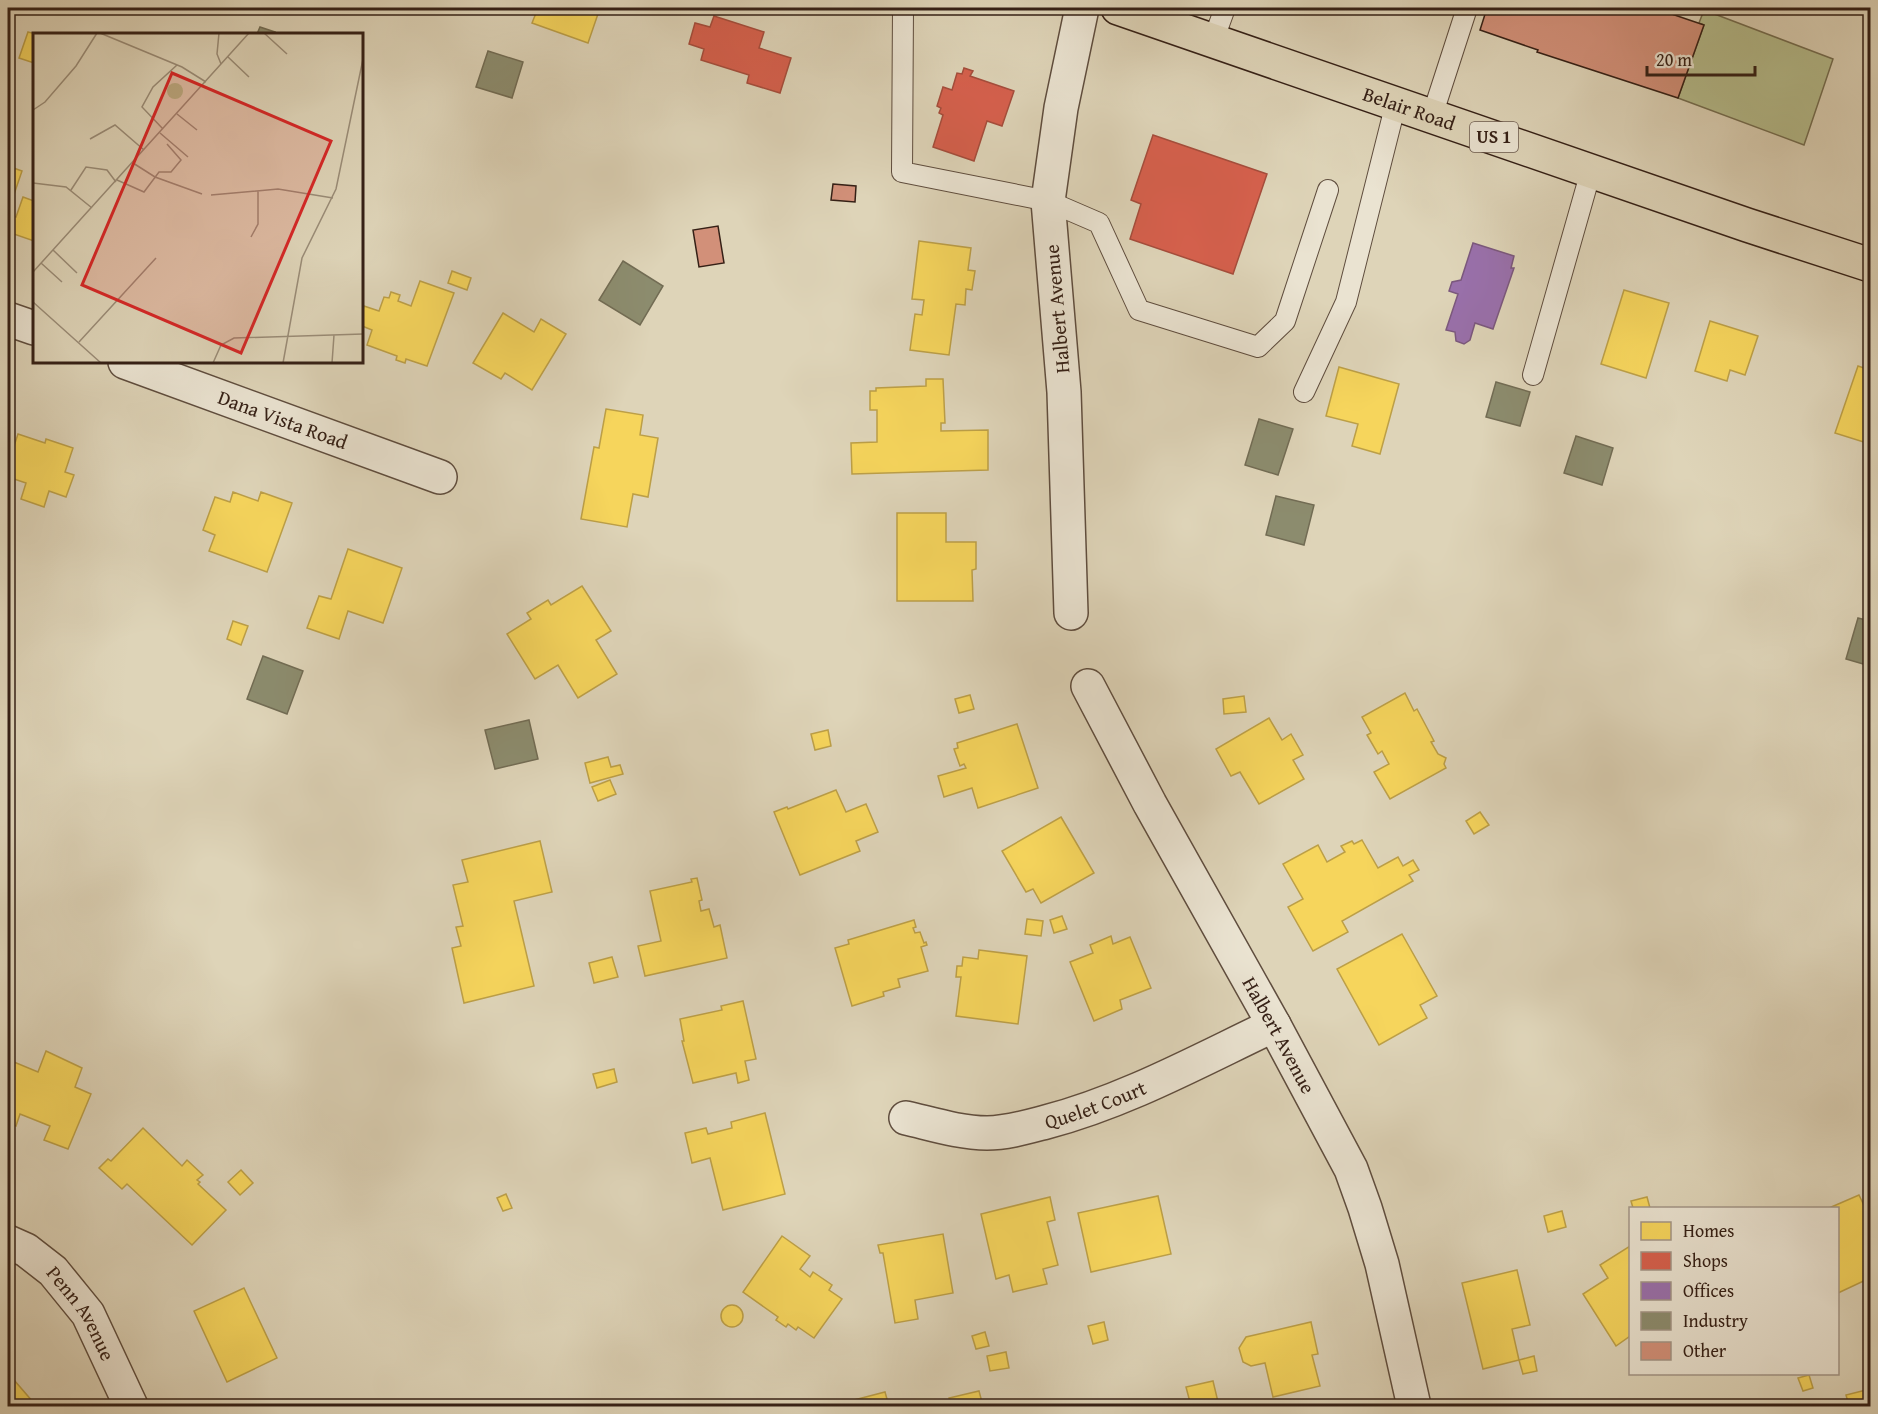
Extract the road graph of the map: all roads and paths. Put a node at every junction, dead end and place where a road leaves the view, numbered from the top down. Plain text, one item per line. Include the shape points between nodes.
1 (903, 8) edge
2 (1082, 8) edge
3 (1118, 8) edge
4 (1225, 8) edge
5 (1467, 8) edge
6 (1213, 41) junction
7 (1395, 103) junction
8 (1432, 116) junction
9 (1591, 171) junction
10 (1328, 190) dead end
11 (1048, 201) junction
12 (1870, 265) edge
13 (8, 318) edge
14 (33, 328) edge
15 (128, 363) edge
16 (1533, 375) dead end
17 (1304, 392) dead end
18 (440, 477) dead end
19 (1071, 613) dead end
20 (1088, 686) dead end
21 (1274, 1025) junction
22 (906, 1118) dead end
23 (8, 1242) edge
24 (131, 1407) edge
25 (1414, 1407) edge

1 - 11 lane via 902,172
2 - 11 street, Halbert Avenue via 1061,108
3 - 6 highway, Belair Road / US 1
4 - 6 lane
5 - 8 lane
6 - 7 highway, Belair Road / US 1
7 - 8 highway, Belair Road / US 1
7 - 17 lane via 1346,302
8 - 9 highway, Belair Road / US 1
9 - 12 highway, Belair Road / US 1
9 - 16 lane
10 - 11 lane via 1284,321 1258,347 1139,310 1099,223
11 - 19 street, Halbert Avenue via 1064,392
13 - 14 street
15 - 18 street, Dana Vista Road
20 - 21 street, Halbert Avenue
21 - 22 street, Quelet Court via 1118,1098 1026,1127 988,1133
21 - 25 street, Halbert Avenue via 1351,1169 1382,1264
23 - 24 street, Penn Avenue via 26,1250 52,1271 88,1314

